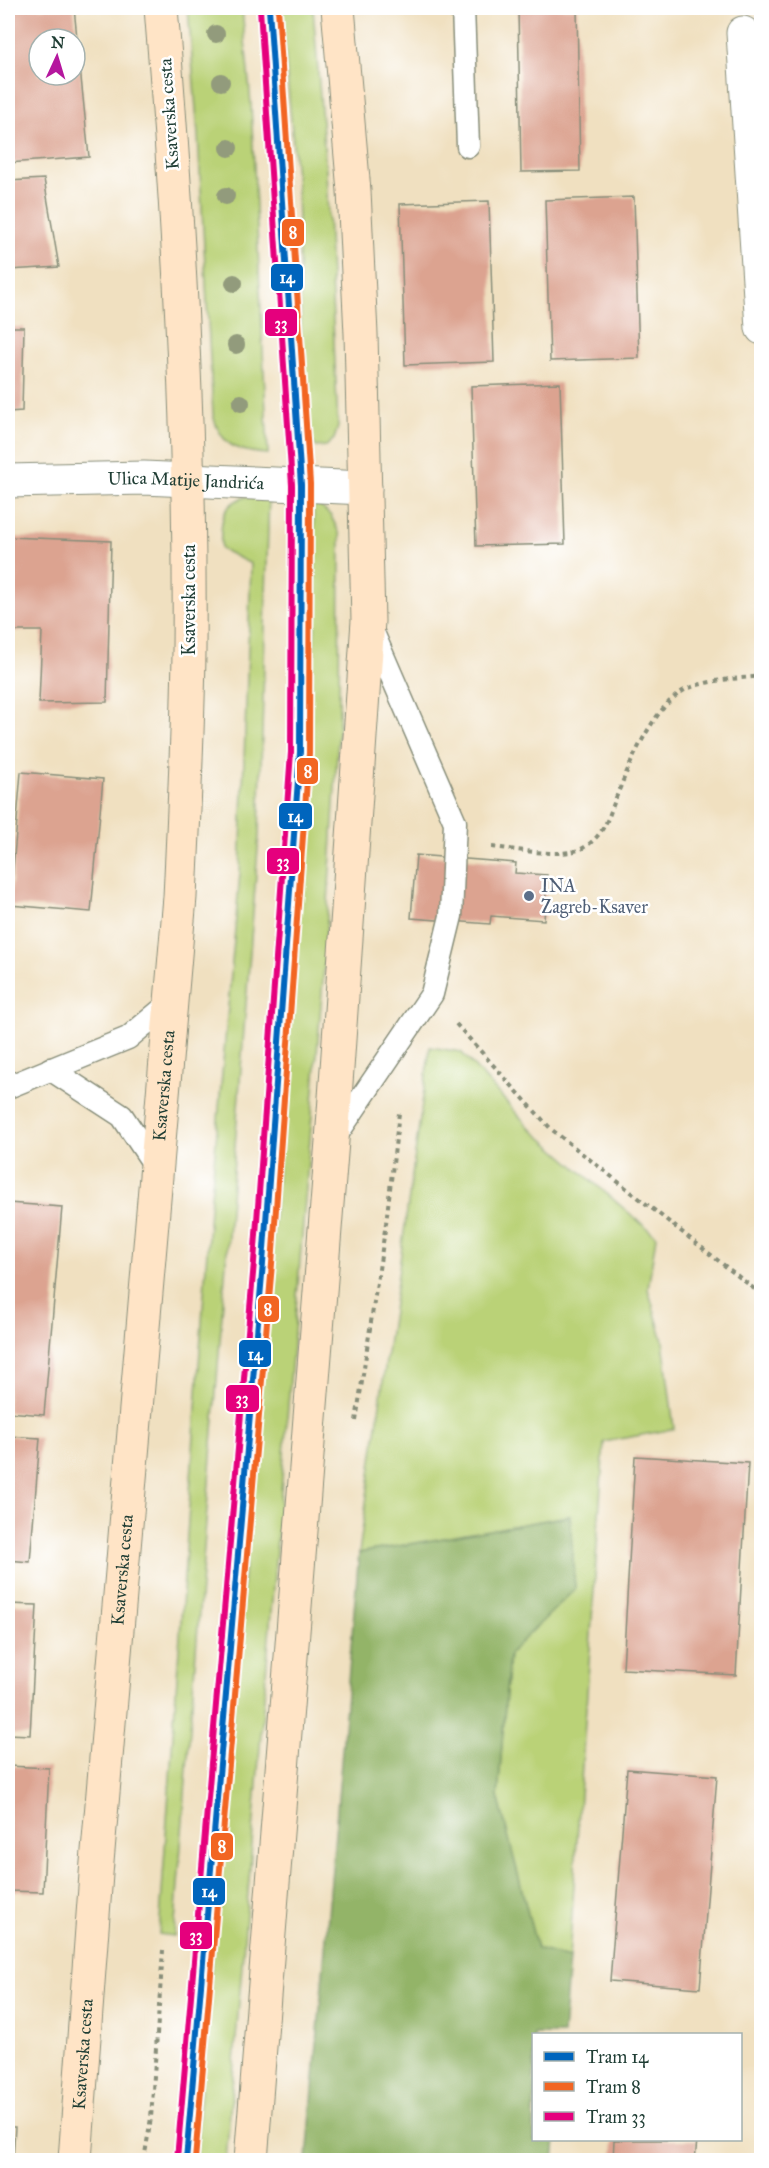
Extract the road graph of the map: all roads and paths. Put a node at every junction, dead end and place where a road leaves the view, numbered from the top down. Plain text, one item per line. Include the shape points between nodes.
1 (161, 8) edge
2 (338, 8) edge
3 (463, 8) edge
4 (743, 33) dead end
5 (468, 146) dead end
6 (762, 328) edge
7 (187, 480) junction
8 (8, 482) edge
9 (365, 488) junction
10 (368, 621) junction
11 (762, 676) edge
12 (486, 846) dead end
13 (171, 1002) junction
14 (454, 1021) dead end
15 (50, 1069) junction
16 (8, 1087) edge
17 (333, 1141) junction
18 (158, 1170) junction
19 (762, 1295) edge
20 (163, 1950) dead end
21 (75, 2160) edge
22 (144, 2160) edge
23 (251, 2160) edge

1 - 7 main road, Ksaverska cesta via 180,262
2 - 9 main road via 354,191
3 - 5 lane
4 - 6 street
7 - 8 street, Ulica Matije Jandrića
7 - 9 street, Ulica Matije Jandrića
7 - 13 main road, Ksaverska cesta via 186,768
9 - 10 main road
10 - 17 main road
10 - 17 lane via 455,822 450,916 432,994
11 - 12 path via 709,682 687,689 667,702 621,785 603,831 581,849 555,853
13 - 15 lane via 128,1038
13 - 18 main road, Ksaverska cesta
14 - 19 path via 551,1129
15 - 16 lane
15 - 18 lane via 122,1116
17 - 23 main road
18 - 21 main road, Ksaverska cesta
20 - 22 path via 151,2118

